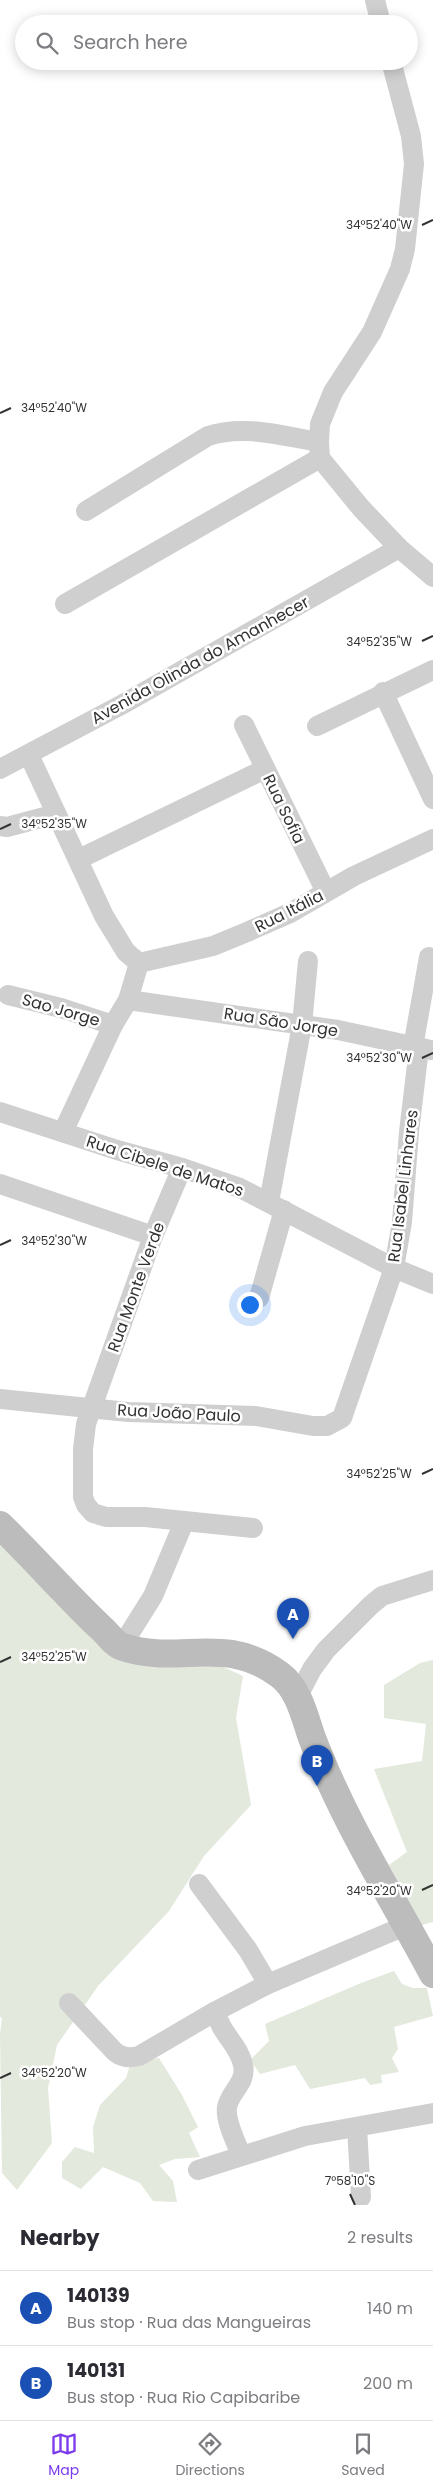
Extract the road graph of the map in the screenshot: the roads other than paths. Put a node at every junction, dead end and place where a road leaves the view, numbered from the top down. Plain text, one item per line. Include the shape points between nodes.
1 (375, 0) edge
2 (379, 15) edge
3 (394, 70) edge
4 (319, 450) junction
5 (86, 511) dead end
6 (399, 548) junction
7 (433, 577) edge
8 (65, 604) dead end
9 (433, 670) edge
10 (383, 692) junction
11 (244, 725) dead end
12 (317, 726) dead end
13 (29, 754) junction
14 (0, 769) edge
15 (265, 769) junction
16 (433, 799) edge
17 (56, 814) junction
18 (0, 826) edge
19 (433, 839) edge
20 (79, 859) junction
21 (326, 892) junction
22 (429, 957) dead end
23 (308, 961) dead end
24 (139, 963) junction
25 (8, 995) dead end
26 (128, 1000) junction
27 (113, 1025) junction
28 (302, 1025) junction
29 (422, 1049) edge
30 (0, 1112) edge
31 (63, 1132) junction
32 (182, 1168) junction
33 (0, 1184) edge
34 (277, 1206) junction
35 (153, 1236) junction
36 (394, 1268) junction
37 (433, 1284) edge
38 (259, 1298) dead end
39 (0, 1399) edge
40 (347, 1406) joint
41 (92, 1408) junction
42 (184, 1522) junction
43 (0, 1525) edge
44 (253, 1528) dead end
45 (433, 1580) edge
46 (121, 1647) junction
47 (297, 1698) junction
48 (199, 1884) dead end
49 (407, 1925) junction
50 (433, 1974) edge
51 (268, 1984) junction
52 (69, 2003) dead end
53 (216, 2011) junction
54 (433, 2113) edge
55 (357, 2127) junction
56 (241, 2155) junction
57 (198, 2170) dead end
58 (361, 2197) dead end

1 - 2 street
3 - 4 street via 411,136 414,164 404,249 400,269 372,332 333,392 320,424
4 - 5 street via 271,434 223,431 208,436
4 - 6 street via 360,508
4 - 8 street
6 - 7 street
6 - 13 street, Avenida Olinda do Amanhecer
9 - 10 street
10 - 12 street
10 - 16 street
11 - 15 street, Rua Sofia
13 - 14 street, Avenida Olinda do Amanhecer
13 - 17 street
15 - 20 street
15 - 21 street, Rua Sofia
17 - 18 street
17 - 20 street
19 - 21 street, Rua Itália
20 - 24 street via 113,932 126,952
21 - 24 street, Rua Itália via 290,913 213,946
22 - 29 street, Rua Isabel Linhares
23 - 28 street
24 - 26 street
25 - 27 street, Sao Jorge
26 - 27 street
26 - 28 street, Rua São Jorge
27 - 31 street
28 - 29 street, Rua São Jorge
28 - 34 street
29 - 36 street, Rua Isabel Linhares
30 - 31 street, Rua Cibele de Matos
31 - 32 street, Rua Cibele de Matos
32 - 34 street, Rua Cibele de Matos via 240,1188
32 - 35 street, Rua Monte Verde
33 - 35 street
34 - 36 street, Rua Cibele de Matos
34 - 38 street
35 - 41 street, Rua Monte Verde
36 - 37 street, Rua Cibele de Matos
36 - 40 street, Rua Isabel Linhares
39 - 41 street, Rua João Paulo
40 - 41 street, Rua João Paulo via 342,1418 327,1426 256,1416
41 - 42 street, Rua Monte Verde via 83,1449 83,1497 86,1505 106,1517
42 - 44 street
42 - 46 street via 153,1596
43 - 46 street
45 - 47 street via 382,1596 371,1605 326,1650
46 - 47 street via 150,1652 240,1654 281,1676
47 - 49 street via 337,1800
48 - 51 street via 248,1950
49 - 50 street
49 - 51 street
51 - 53 street
52 - 53 street via 122,2057 139,2056
53 - 56 street via 222,2031 235,2046 244,2066 242,2082 231,2096 227,2108
54 - 55 street
55 - 56 street via 305,2136
55 - 58 street
56 - 57 street

